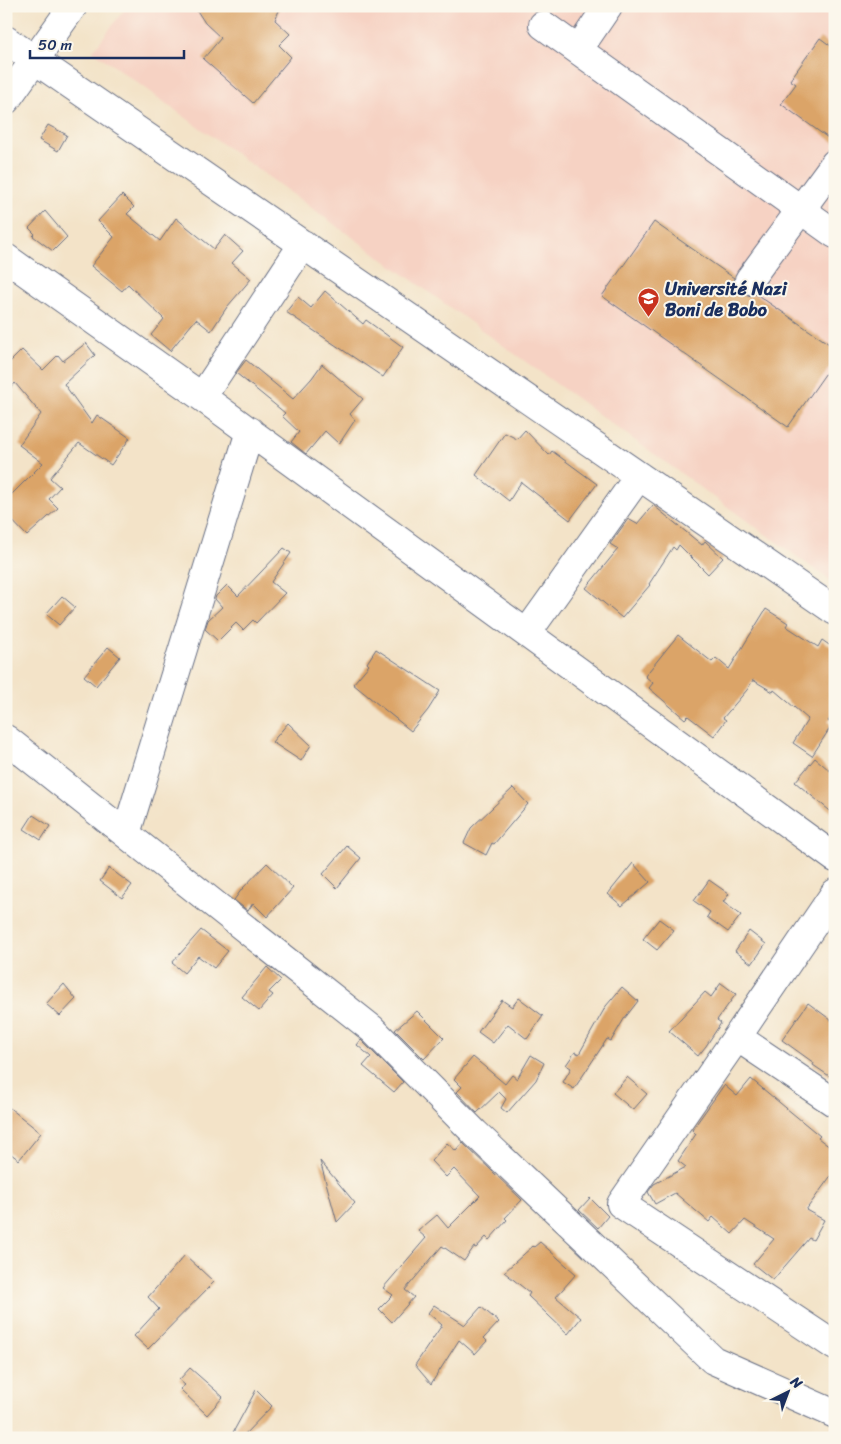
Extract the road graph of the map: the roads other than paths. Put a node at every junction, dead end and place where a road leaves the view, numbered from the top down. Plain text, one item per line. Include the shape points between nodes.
1 (73, 6) edge
2 (608, 6) edge
3 (543, 25) dead end
4 (6, 40) edge
5 (578, 50) junction
6 (35, 60) junction
7 (6, 100) edge
8 (835, 163) edge
9 (800, 210) junction
10 (835, 234) edge
11 (303, 244) junction
12 (6, 258) edge
13 (749, 280) dead end
14 (202, 397) junction
15 (250, 431) junction
16 (638, 476) junction
17 (835, 611) edge
18 (527, 634) junction
19 (6, 739) edge
20 (126, 834) junction
21 (835, 858) edge
22 (835, 893) edge
23 (737, 1037) junction
24 (835, 1103) edge
25 (835, 1346) edge
26 (835, 1414) edge

1 - 6 street
2 - 5 street
3 - 5 street
4 - 6 street
5 - 9 street
6 - 7 street
6 - 11 street
8 - 9 street
9 - 10 street
9 - 13 street
11 - 14 street
11 - 16 street
12 - 14 street
14 - 15 street
15 - 18 street
15 - 20 street
16 - 17 street
16 - 18 street
18 - 21 street
19 - 20 street
20 - 26 street via 372,1029 475,1133 713,1360
22 - 23 street
23 - 24 street
23 - 25 street via 621,1204

